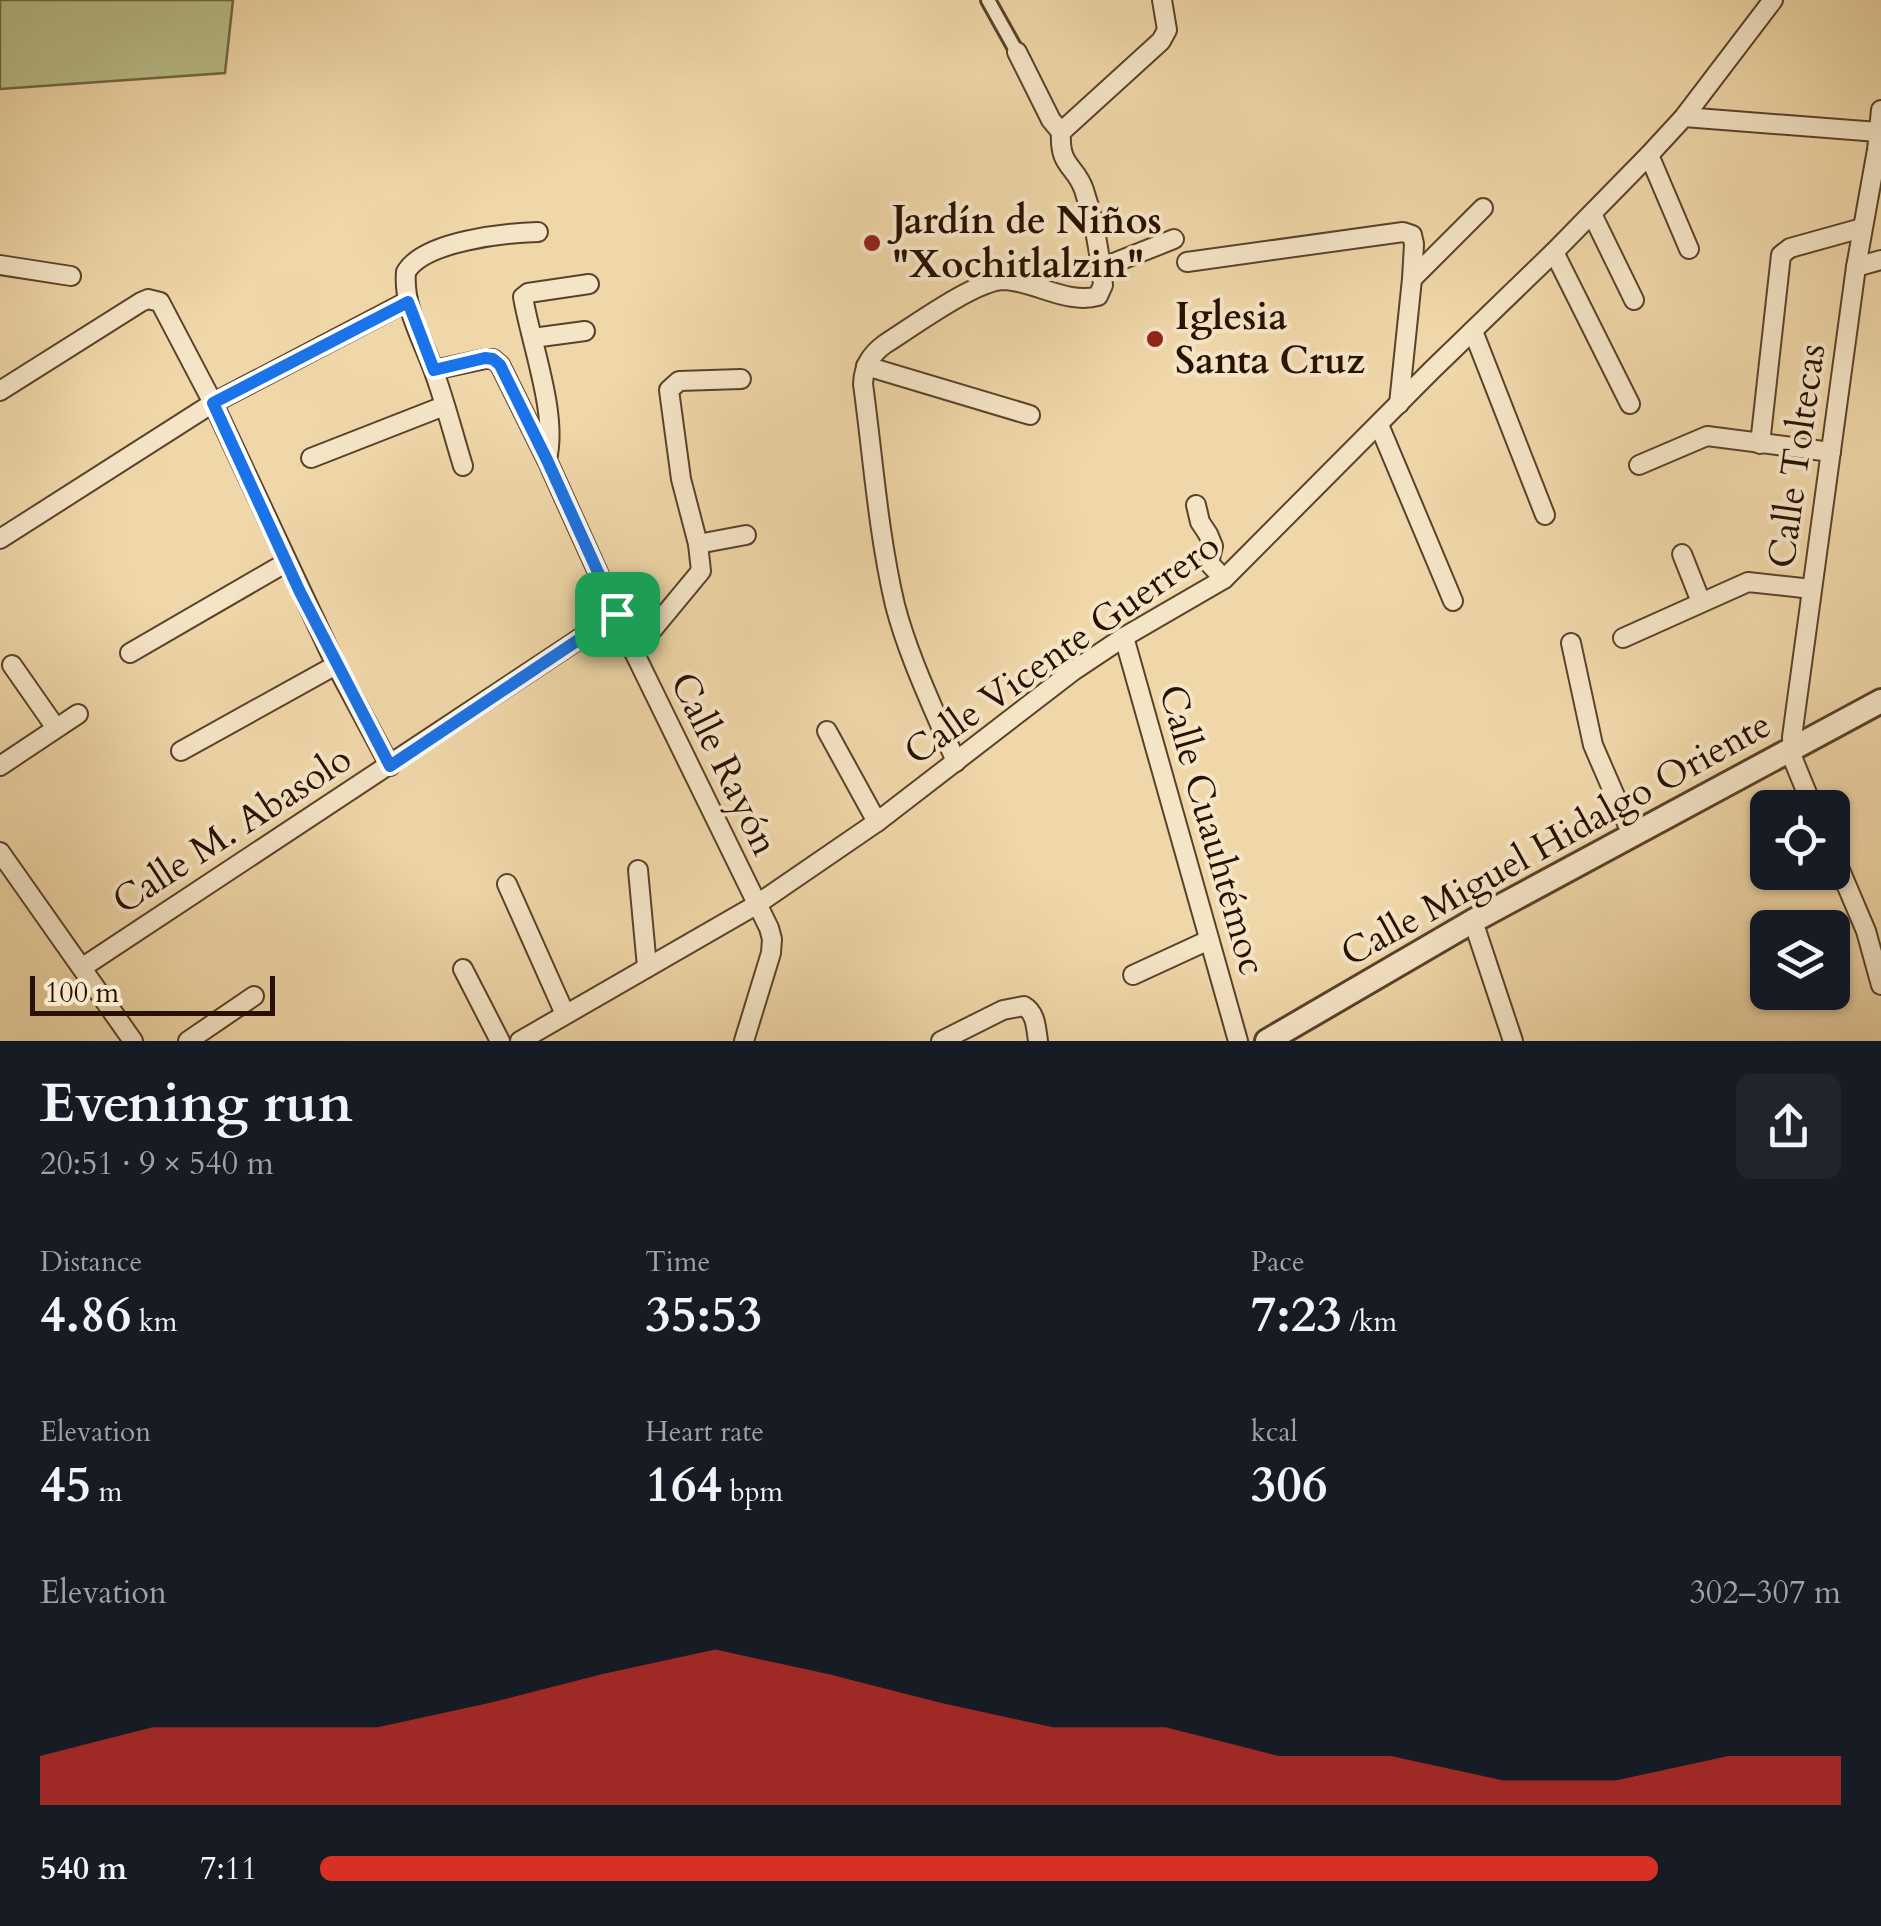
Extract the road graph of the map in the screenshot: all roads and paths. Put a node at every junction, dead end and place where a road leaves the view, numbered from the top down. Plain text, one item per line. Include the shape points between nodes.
1 (988, 0) edge
2 (1162, 0) edge
3 (1772, 0) edge
4 (1017, 52) joint
5 (1881, 110) edge
6 (1684, 117) junction
7 (1060, 132) junction
8 (1879, 144) edge
9 (1649, 155) junction
10 (1483, 208) dead end
11 (1592, 214) junction
12 (1862, 228) junction
13 (538, 232) dead end
14 (1174, 239) dead end
15 (1689, 249) dead end
16 (1554, 252) junction
17 (1881, 260) edge
18 (1187, 262) dead end
19 (0, 264) edge
20 (1856, 267) junction
21 (1101, 268) junction
22 (72, 276) dead end
23 (1412, 279) junction
24 (590, 284) dead end
25 (1634, 300) dead end
26 (408, 302) junction
27 (586, 331) dead end
28 (1473, 331) junction
29 (534, 338) junction
30 (866, 366) junction
31 (434, 370) junction
32 (742, 379) dead end
33 (0, 391) edge
34 (213, 403) junction
35 (1399, 404) junction
36 (1630, 404) dead end
37 (444, 406) junction
38 (1030, 415) dead end
39 (1379, 426) junction
40 (1760, 444) junction
41 (1830, 452) junction
42 (311, 458) dead end
43 (547, 460) junction
44 (1639, 465) dead end
45 (463, 466) dead end
46 (1196, 504) dead end
47 (1545, 514) dead end
48 (746, 535) dead end
49 (0, 538) edge
50 (698, 544) junction
51 (1682, 554) dead end
52 (286, 562) junction
53 (1224, 579) junction
54 (1812, 589) junction
55 (1452, 602) dead end
56 (1701, 602) junction
57 (617, 614) junction
58 (1124, 637) junction
59 (1623, 638) dead end
60 (1572, 643) dead end
61 (634, 652) junction
62 (130, 654) dead end
63 (12, 665) dead end
64 (336, 665) junction
65 (1881, 701) edge
66 (78, 714) dead end
67 (56, 728) junction
68 (826, 732) dead end
69 (1792, 749) junction
70 (181, 751) dead end
71 (956, 762) junction
72 (0, 766) edge
73 (390, 766) junction
74 (1806, 790) edge
75 (876, 822) junction
76 (1632, 835) junction
77 (0, 852) edge
78 (638, 870) dead end
79 (508, 884) dead end
80 (1849, 890) edge
81 (756, 905) junction
82 (1473, 921) junction
83 (1210, 940) junction
84 (83, 967) junction
85 (647, 967) junction
86 (462, 969) dead end
87 (1133, 975) dead end
88 (1880, 975) edge
89 (254, 996) dead end
90 (565, 1014) junction
91 (132, 1040) edge
92 (188, 1041) edge
93 (500, 1041) edge
94 (520, 1041) edge
95 (744, 1041) edge
96 (941, 1041) edge
97 (1038, 1041) edge
98 (1238, 1041) edge
99 (1267, 1041) edge
100 (1514, 1041) edge

1 - 4 street
2 - 7 street via 1167,30 1161,41
3 - 6 street, Calle Vicente Guerrero
4 - 7 street
5 - 8 street, Calle Toltecas
6 - 8 street
6 - 9 street, Calle Vicente Guerrero
7 - 21 street via 1064,160 1082,184
8 - 12 street, Calle Toltecas
9 - 11 street, Calle Vicente Guerrero
9 - 15 street
10 - 23 street
11 - 16 street, Calle Vicente Guerrero
11 - 25 street
12 - 20 street, Calle Toltecas
12 - 40 street via 1790,248 1780,260
13 - 26 street via 454,244 412,264 406,272
14 - 21 street
16 - 28 street, Calle Vicente Guerrero
16 - 36 street
17 - 20 street
18 - 23 street via 1403,232 1414,238
19 - 22 street
20 - 41 street, Calle Toltecas
21 - 30 street via 1098,296 996,281 967,293 875,350
23 - 35 street
24 - 29 street, Calle Rayón via 526,294
26 - 31 street
26 - 34 street
27 - 29 street
28 - 35 street, Calle Vicente Guerrero
28 - 47 street
29 - 43 street, Calle Rayón via 550,437
30 - 38 street
30 - 71 street via 862,384 896,607
31 - 37 street
31 - 43 street, Calle Rayón via 496,361
32 - 50 street, Calle Rayón via 679,381 669,390
33 - 34 street via 155,299
34 - 49 street
34 - 52 street
35 - 39 street, Calle Vicente Guerrero
37 - 42 street
37 - 45 street
39 - 53 street, Calle Vicente Guerrero
39 - 55 street
40 - 41 street
40 - 44 street via 1707,436
41 - 54 street, Calle Toltecas
43 - 57 street, Calle Rayón
46 - 53 street via 1213,546 1209,563
48 - 50 street
50 - 61 street, Calle Rayón via 697,578
51 - 56 street
52 - 62 street
52 - 64 street
53 - 58 street, Calle Vicente Guerrero
54 - 56 street via 1748,582
54 - 69 street, Calle Toltecas
56 - 59 street
57 - 61 street, Calle Rayón
57 - 73 street, Calle M. Abasolo
58 - 71 street, Calle Vicente Guerrero
58 - 83 street, Calle Cuauhtémoc
60 - 76 street via 1593,745
61 - 81 street, Calle Rayón
63 - 67 street
64 - 70 street
64 - 73 street
65 - 69 street, Calle Miguel Hidalgo Oriente
66 - 67 street
67 - 72 street
68 - 75 street
69 - 74 street, Calle Toltecas
69 - 76 street, Calle Miguel Hidalgo Oriente
71 - 75 street, Calle Vicente Guerrero
73 - 84 street, Calle M. Abasolo
75 - 81 street, Calle Vicente Guerrero
76 - 82 street, Calle Miguel Hidalgo Oriente
77 - 84 street
78 - 85 street
79 - 90 street
80 - 88 street
81 - 85 street, Calle Vicente Guerrero
81 - 95 street, Calle Rayón via 769,928 771,953
82 - 99 street, Calle Miguel Hidalgo Oriente
82 - 100 street
83 - 87 street
83 - 98 street, Calle Cuauhtémoc
84 - 91 street
85 - 90 street, Calle Vicente Guerrero
86 - 93 street
89 - 92 street
90 - 94 street, Calle Vicente Guerrero
96 - 97 street via 1015,1006 1032,1012

